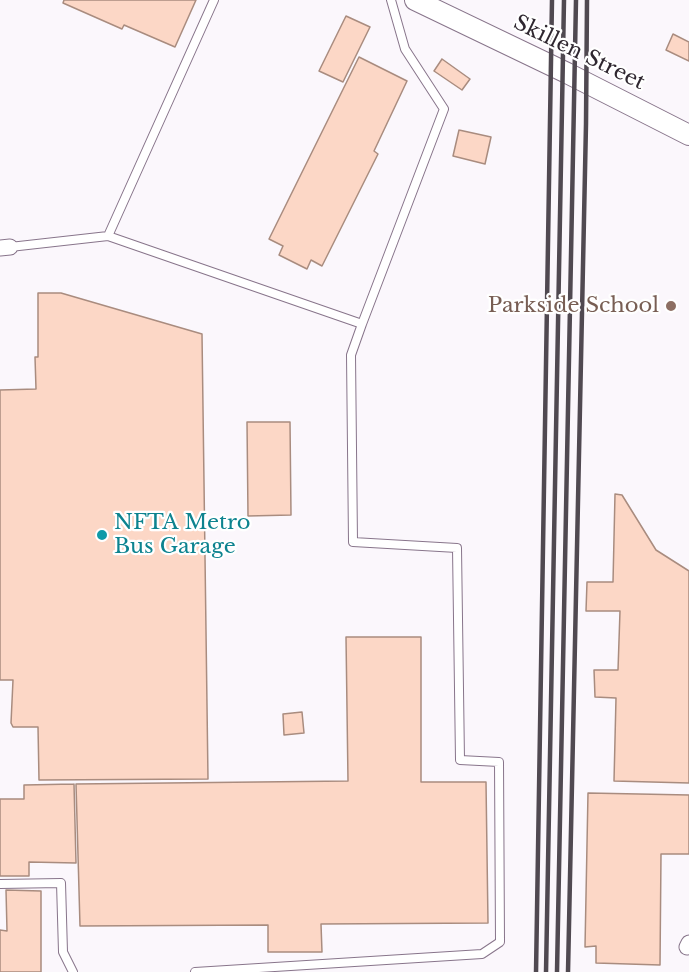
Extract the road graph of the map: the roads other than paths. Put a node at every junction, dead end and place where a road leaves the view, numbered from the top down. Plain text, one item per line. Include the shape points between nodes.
1 (214, 0) edge
2 (391, 0) edge
3 (415, 0) edge
4 (689, 135) edge
5 (108, 236) junction
6 (5, 247) edge
7 (362, 324) junction
8 (0, 884) edge
9 (73, 972) edge
10 (195, 972) edge

1 - 5 lane
2 - 7 lane via 405,50 444,109
3 - 4 street, Skillen Street
5 - 6 lane
5 - 7 lane
7 - 10 lane via 351,355 353,542 457,548 460,760 499,762 500,942 482,954
8 - 9 lane via 61,883 63,952

